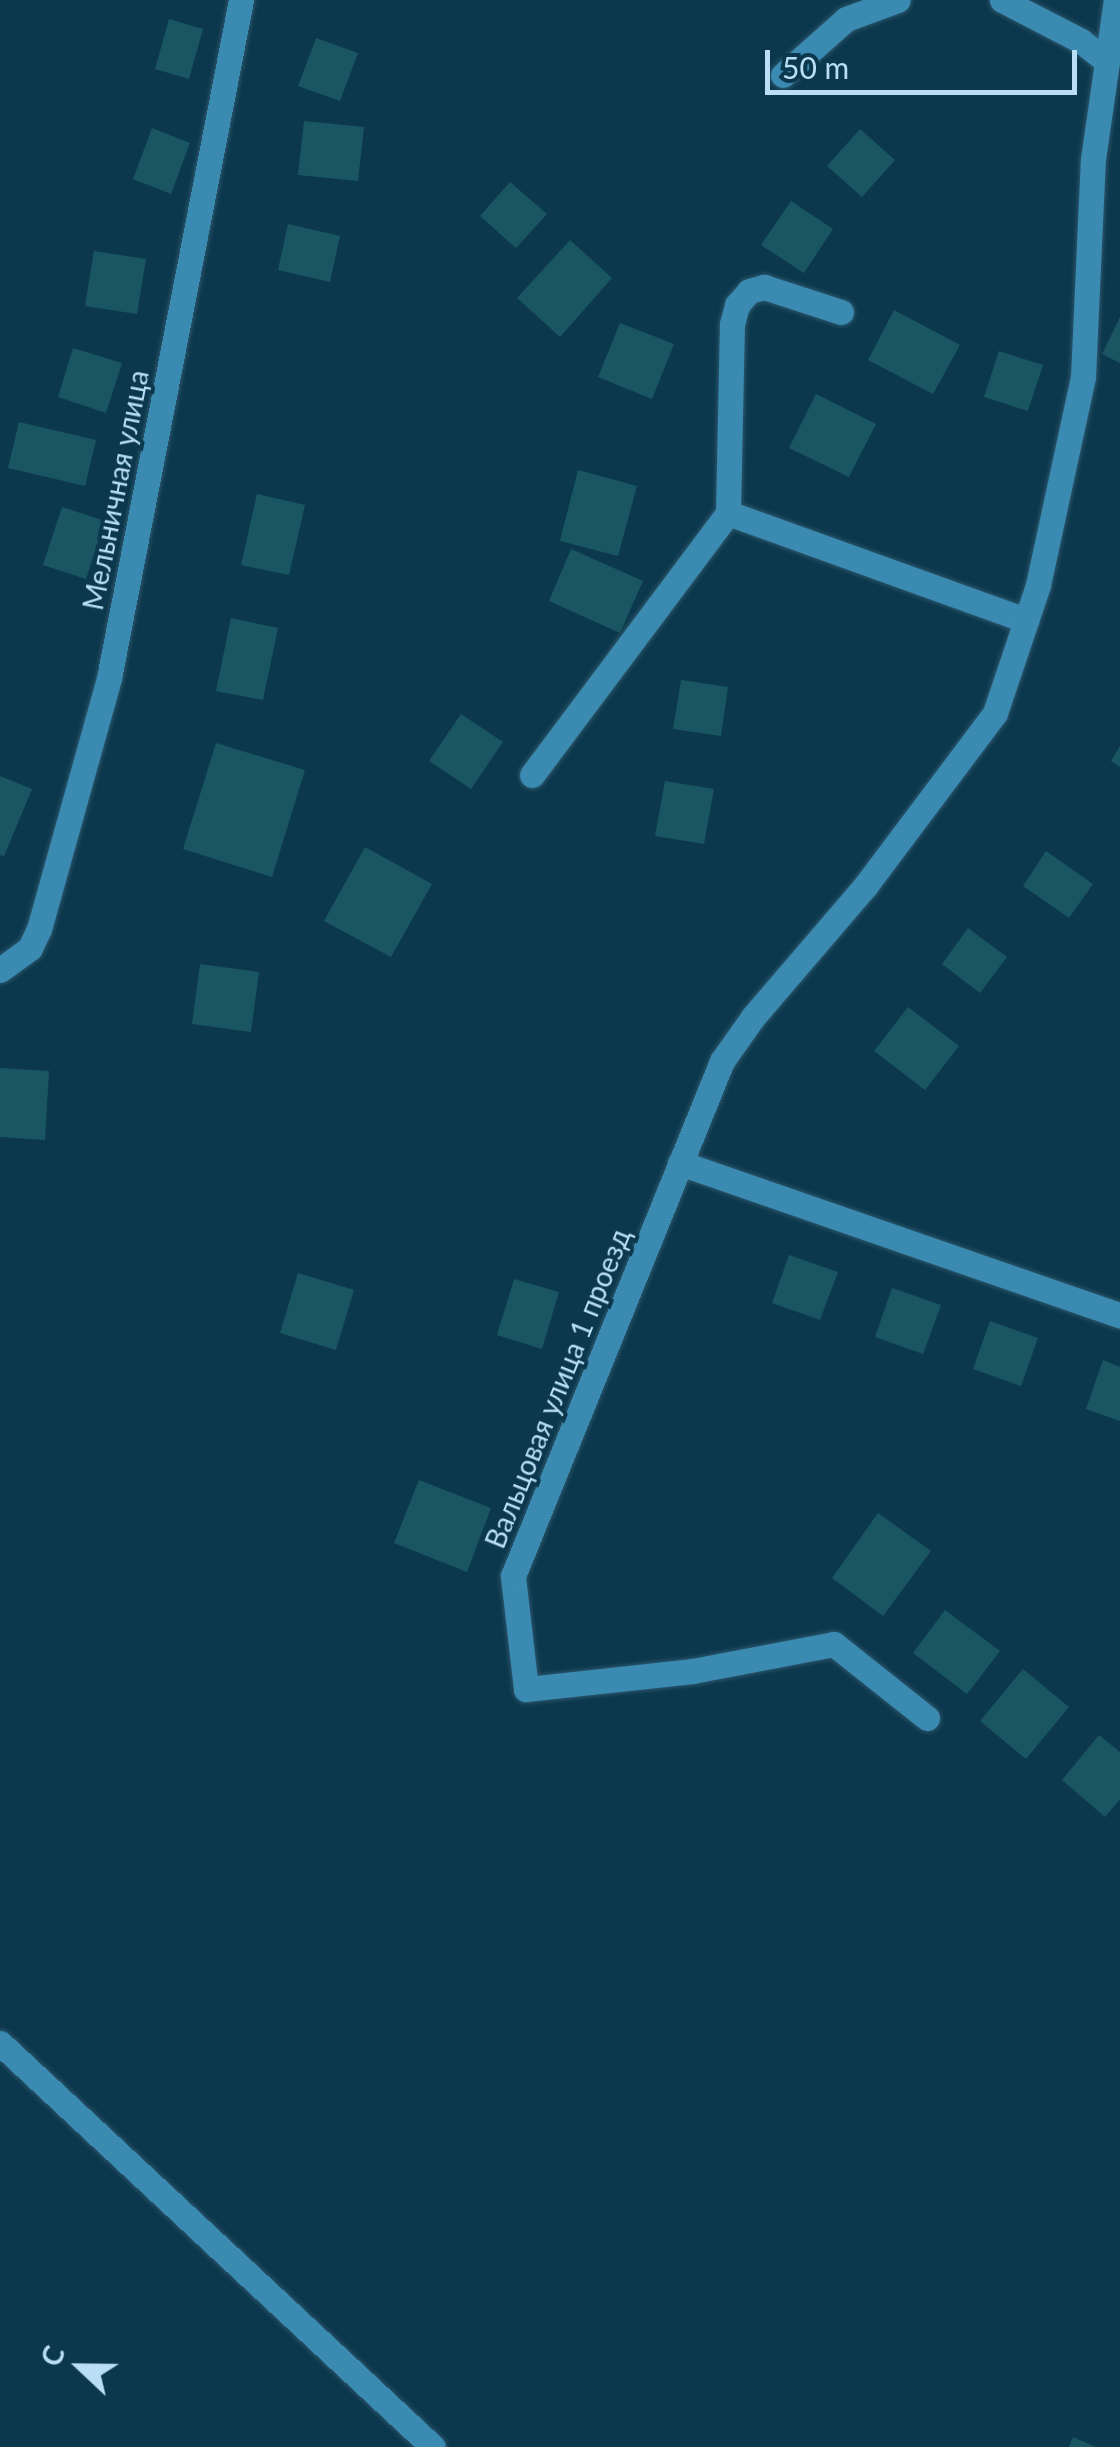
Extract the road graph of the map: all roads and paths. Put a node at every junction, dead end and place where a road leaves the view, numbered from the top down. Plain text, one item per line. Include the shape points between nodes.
1 (241, 0) edge
2 (898, 0) edge
3 (1002, 0) edge
4 (1117, 0) edge
5 (1120, 8) edge
6 (1107, 61) junction
7 (783, 75) dead end
8 (841, 312) dead end
9 (728, 513) junction
10 (1026, 620) junction
11 (532, 776) dead end
12 (0, 970) edge
13 (680, 1163) junction
14 (1120, 1316) edge
15 (927, 1718) dead end
16 (0, 2043) edge
17 (434, 2447) edge

1 - 12 street, Мельничная улица via 109,678 39,929 30,948
2 - 7 street via 846,19
3 - 6 street
4 - 5 street
4 - 6 street, Вальцовая улица 1 проезд
6 - 10 street, Вальцовая улица 1 проезд via 1093,159 1083,377
8 - 9 street via 764,287 749,291 738,305 732,324
9 - 10 street
9 - 11 street
10 - 13 street, Вальцовая улица 1 проезд via 995,713 866,886 722,1061
13 - 14 street
13 - 15 street, Вальцовая улица 1 проезд via 513,1576 526,1689 693,1671 834,1644
16 - 17 street

